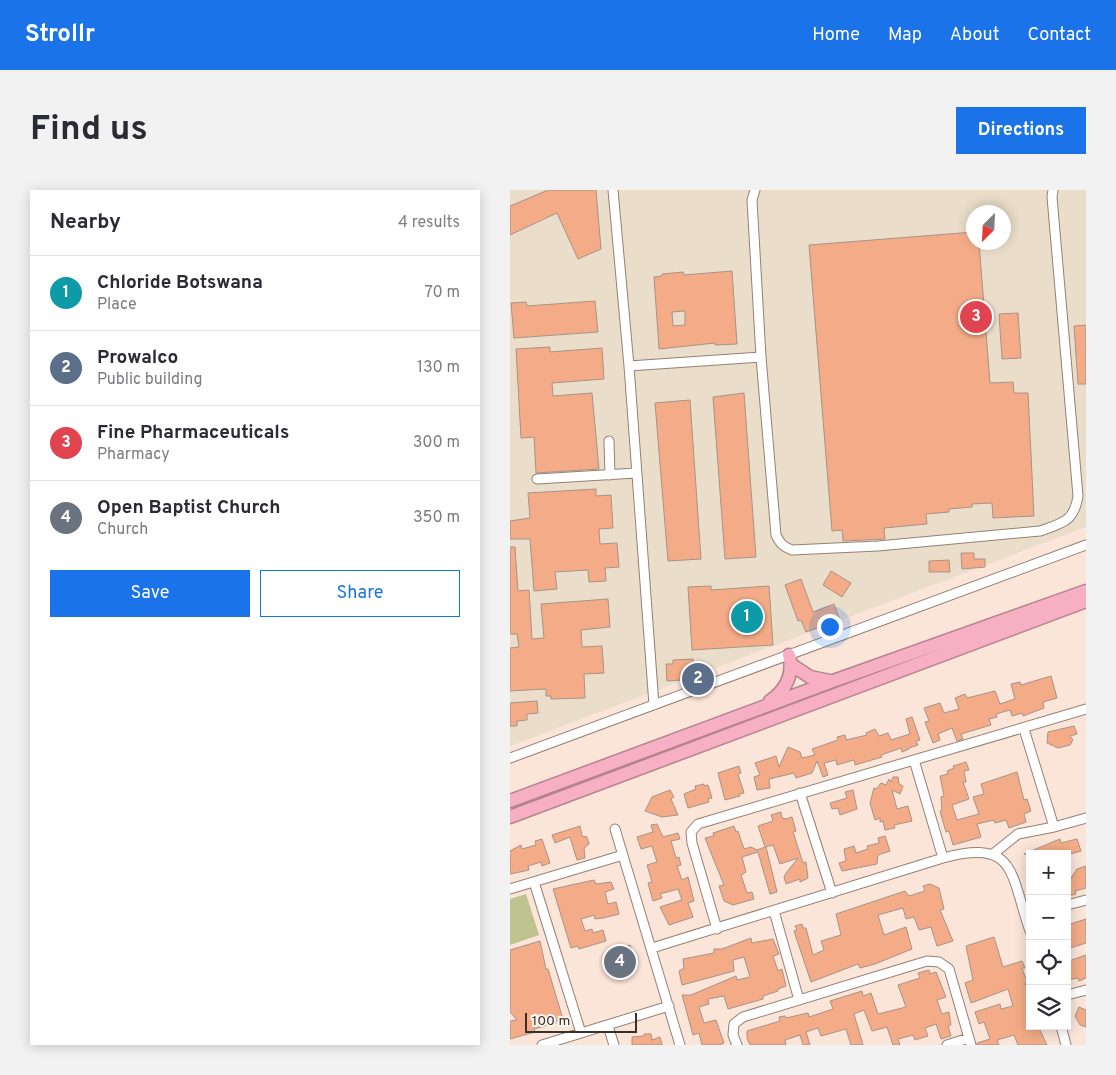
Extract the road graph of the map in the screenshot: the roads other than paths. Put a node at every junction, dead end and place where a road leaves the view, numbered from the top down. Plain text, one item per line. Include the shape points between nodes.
1 (613, 190) edge
2 (755, 190) edge
3 (1054, 190) edge
4 (762, 357) junction
5 (629, 366) junction
6 (609, 441) dead end
7 (636, 473) junction
8 (610, 475) junction
9 (537, 479) dead end
10 (1086, 545) edge
11 (1086, 591) edge
12 (1086, 601) edge
13 (790, 660) junction
14 (833, 681) junction
15 (654, 705) junction
16 (1086, 709) edge
17 (753, 711) junction
18 (1024, 729) junction
19 (510, 758) edge
20 (914, 760) junction
21 (800, 793) junction
22 (510, 801) edge
23 (510, 817) edge
24 (1086, 818) edge
25 (1054, 828) junction
26 (615, 829) dead end
27 (993, 854) junction
28 (623, 855) junction
29 (943, 858) junction
30 (534, 882) junction
31 (510, 889) edge
32 (832, 893) junction
33 (1086, 900) edge
34 (1071, 904) edge
35 (774, 911) junction
36 (1026, 911) edge
37 (717, 929) junction
38 (652, 948) junction
39 (1086, 990) edge
40 (1071, 994) edge
41 (799, 1000) junction
42 (669, 1006) junction
43 (608, 1026) junction
44 (1062, 1030) edge
45 (581, 1033) junction
46 (970, 1042) edge
47 (542, 1045) edge
48 (614, 1045) edge
49 (680, 1045) edge
50 (737, 1045) edge
51 (947, 1045) edge
52 (1066, 1045) edge

1 - 5 street
2 - 4 street via 752,200
3 - 4 street via 1052,197 1078,496 1076,509 1063,523 1040,531 887,545 785,548 776,535
4 - 5 street
5 - 7 street
6 - 8 street
7 - 8 street
7 - 15 street
8 - 9 street
10 - 13 street
11 - 14 highway
12 - 23 highway
13 - 14 highway via 816,679
13 - 15 street
13 - 17 highway via 788,681 779,695
14 - 17 highway
15 - 19 street
16 - 18 street
17 - 22 highway
18 - 20 street
18 - 25 street
20 - 21 street
20 - 29 street
21 - 32 street
21 - 37 street via 698,824 691,832
24 - 25 street
25 - 27 street via 1018,834
26 - 28 street
27 - 29 street via 966,852
27 - 36 street via 1012,872
28 - 30 street
28 - 38 street
29 - 32 street
30 - 31 street
30 - 45 street
32 - 35 street
33 - 34 street
35 - 37 street
35 - 41 street
37 - 38 street
38 - 42 street
39 - 40 street
41 - 46 street via 927,961 939,962 949,969
41 - 50 street via 743,1017 734,1024 733,1035
42 - 43 street
42 - 49 street
43 - 45 street
43 - 48 street
44 - 52 street
45 - 47 street
46 - 51 street

